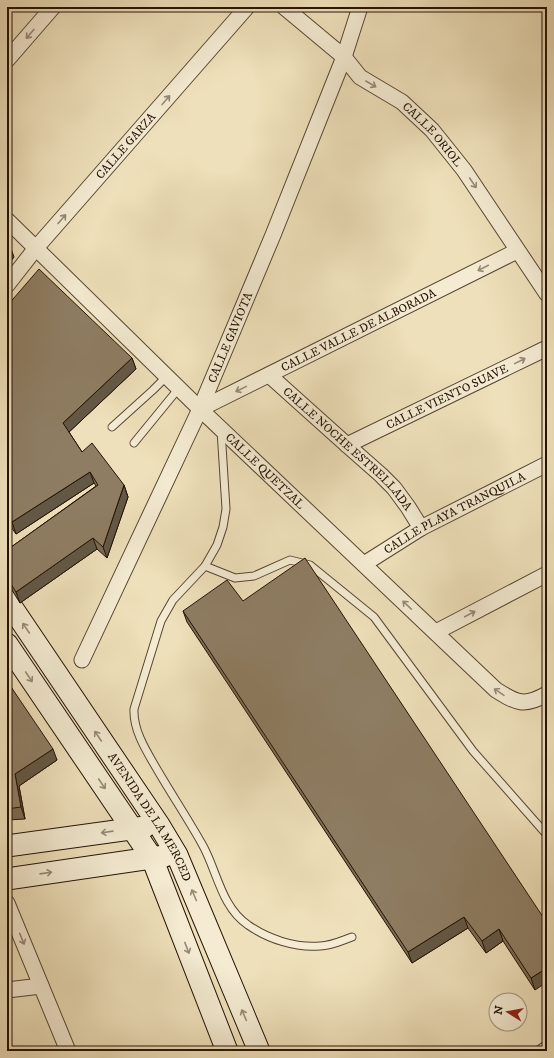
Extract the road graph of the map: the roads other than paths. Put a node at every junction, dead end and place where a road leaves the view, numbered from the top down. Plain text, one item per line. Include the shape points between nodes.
1 (53, 7) edge
2 (246, 7) edge
3 (284, 7) edge
4 (360, 7) edge
5 (344, 57) junction
6 (7, 60) edge
7 (7, 220) edge
8 (36, 248) junction
9 (517, 251) junction
10 (7, 285) edge
11 (547, 294) edge
12 (547, 348) edge
13 (269, 375) junction
14 (167, 376) junction
15 (179, 388) junction
16 (200, 409) junction
17 (112, 427) dead end
18 (220, 428) junction
19 (134, 443) dead end
20 (346, 445) junction
21 (547, 464) edge
22 (421, 528) junction
23 (364, 564) junction
24 (205, 566) junction
25 (547, 574) edge
26 (7, 600) edge
27 (436, 632) junction
28 (7, 644) edge
29 (82, 660) dead end
30 (541, 697) edge
31 (159, 825) junction
32 (133, 829) junction
33 (547, 835) edge
34 (7, 846) edge
35 (177, 855) junction
36 (152, 858) junction
37 (7, 879) edge
38 (7, 903) edge
39 (352, 937) dead end
40 (41, 986) junction
41 (7, 990) edge
42 (547, 1044) edge
43 (68, 1051) edge
44 (227, 1051) edge
45 (259, 1051) edge
46 (537, 1051) edge

1 -> 6 street
8 -> 2 street, CALLE GARZA
3 - 5 street, CALLE ORIOL
4 - 5 street, CALLE GAVIOTA
5 -> 9 street, CALLE ORIOL via 360,77 402,102 432,130 464,170
5 - 16 street, CALLE GAVIOTA
7 - 8 street, CALLE QUETZAL
8 - 10 street, CALLE GARZA
8 - 14 street, CALLE QUETZAL
9 - 11 street, CALLE ORIOL
9 -> 13 street, CALLE VALLE DE ALBORADA
20 -> 12 street, CALLE VIENTO SUAVE
13 -> 16 street, CALLE VALLE DE ALBORADA
13 - 20 street, CALLE NOCHE ESTRELLADA
14 - 15 street, CALLE QUETZAL
14 - 17 lane
15 - 16 street, CALLE QUETZAL
15 - 19 lane
16 - 18 street, CALLE QUETZAL
16 - 29 street, CALLE GAVIOTA
18 - 23 street, CALLE QUETZAL
18 - 24 lane via 226,509 217,545
20 - 22 street, CALLE NOCHE ESTRELLADA via 394,488
21 - 22 street, CALLE PLAYA TRANQUILA
22 - 23 street, CALLE PLAYA TRANQUILA
27 -> 23 street, CALLE QUETZAL
24 - 33 lane via 235,578 254,576 290,560 310,565 374,617 473,751
24 - 39 lane via 173,600 161,621 134,709 136,726 144,746 203,845 220,887 233,910 246,924 262,934 304,946 335,944
27 -> 25 street
31 -> 26 street, AVENIDA DE LA MERCED
30 -> 27 street, CALLE QUETZAL via 519,703 496,690
28 -> 32 street, AVENIDA DE LA MERCED
31 - 32 street
31 - 35 street, AVENIDA DE LA MERCED
32 -> 34 street
32 - 36 street, AVENIDA DE LA MERCED
35 - 36 street
45 -> 35 street, AVENIDA DE LA MERCED
37 -> 36 street
36 -> 44 street, AVENIDA DE LA MERCED
38 -> 40 street
40 - 41 street
40 - 43 street
42 - 46 lane

